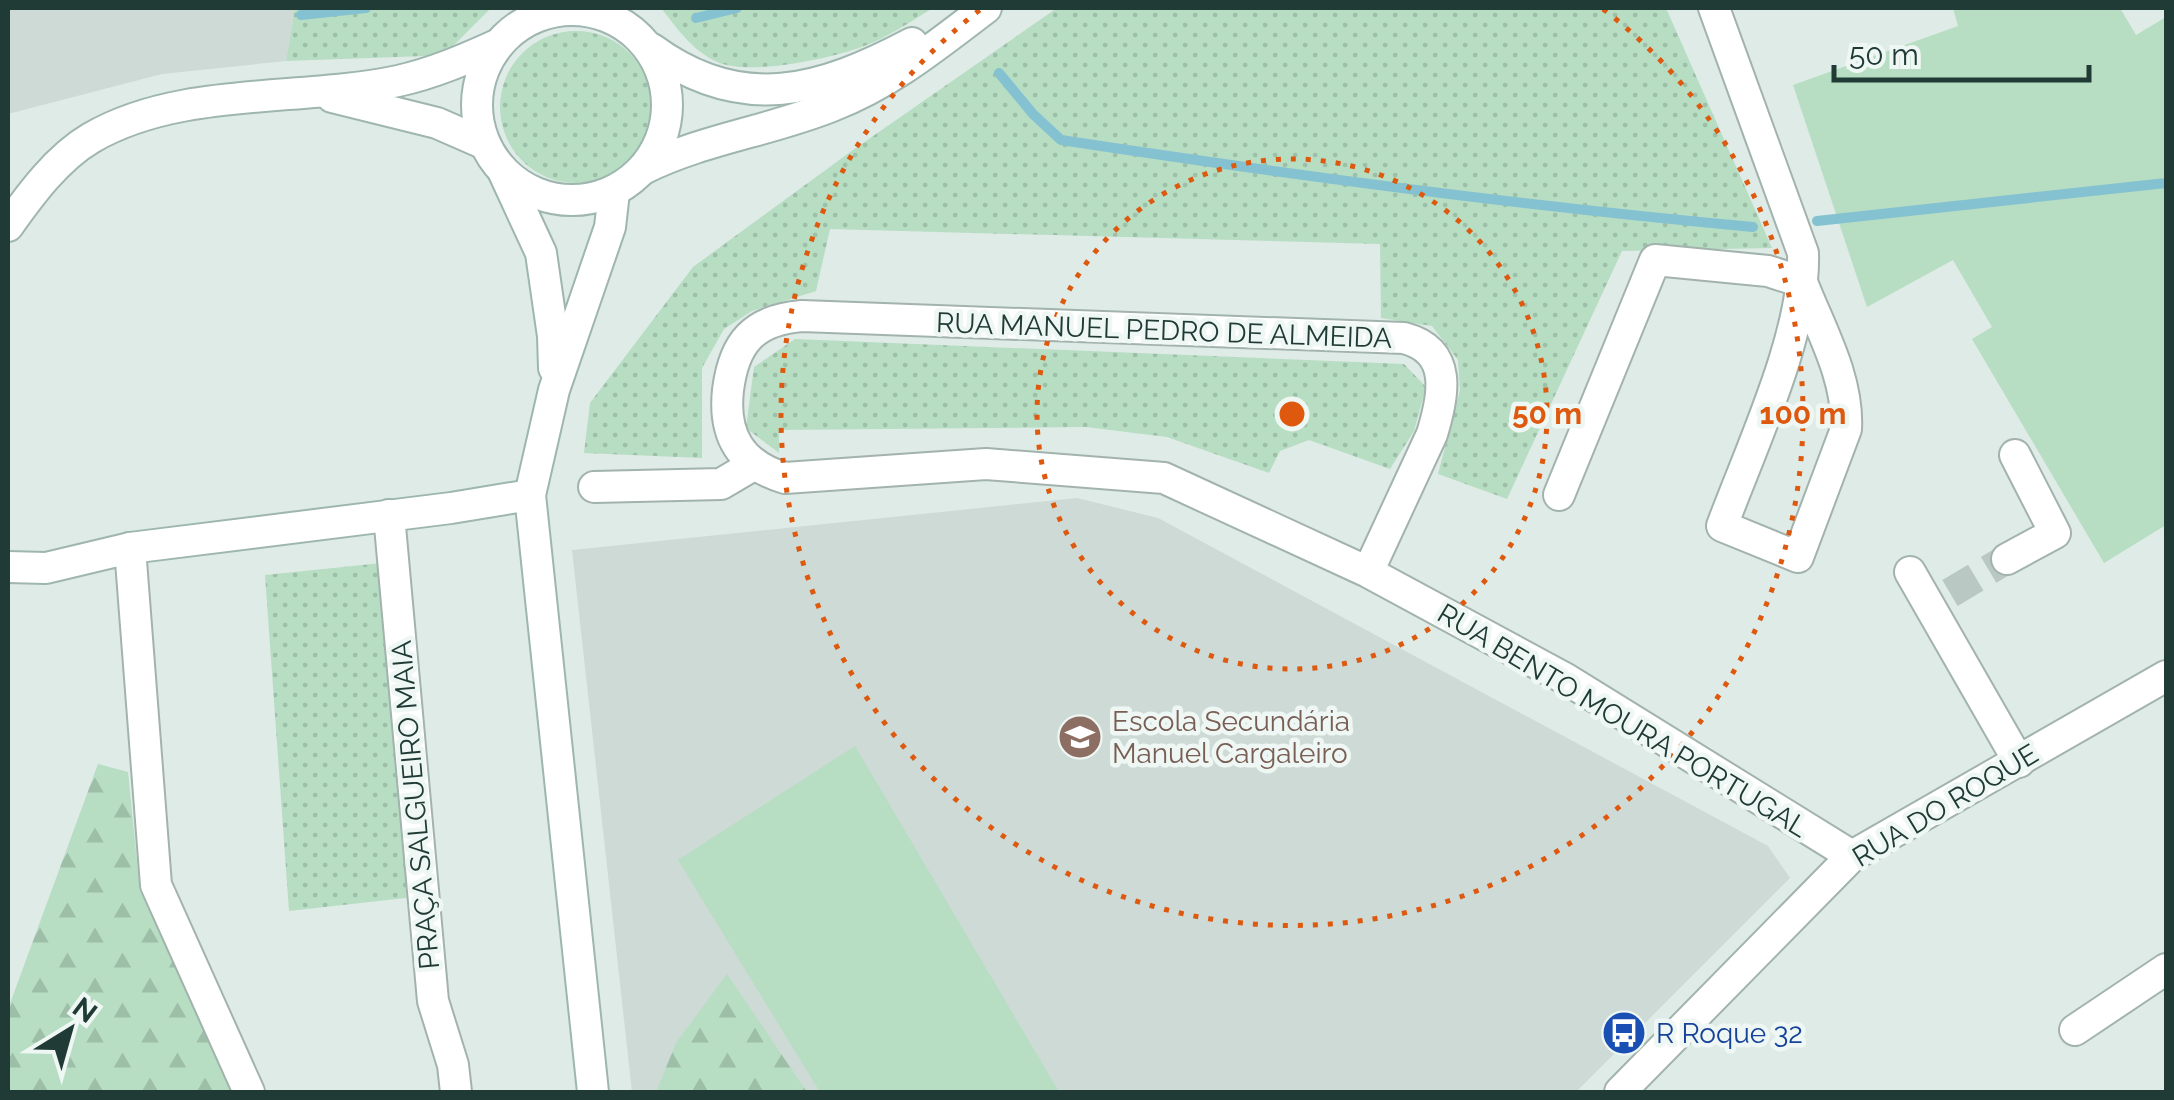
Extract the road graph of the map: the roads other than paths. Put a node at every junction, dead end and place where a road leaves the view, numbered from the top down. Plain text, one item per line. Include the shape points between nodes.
1 (978, 8) edge
2 (986, 8) edge
3 (1714, 8) edge
4 (545, 11) edge
5 (636, 28) edge
6 (499, 44) junction
7 (310, 92) junction
8 (485, 144) junction
9 (503, 170) junction
10 (644, 170) junction
11 (614, 192) junction
12 (8, 226) edge
13 (1802, 282) junction
14 (554, 390) junction
15 (2016, 455) dead end
16 (754, 464) junction
17 (594, 487) dead end
18 (530, 495) junction
19 (1559, 495) dead end
20 (390, 515) junction
21 (130, 548) junction
22 (2007, 559) tunnel mouth
23 (8, 567) edge
24 (1368, 572) junction
25 (1910, 572) dead end
26 (2166, 676) edge
27 (2019, 762) junction
28 (1852, 856) junction
29 (2166, 969) edge
30 (2075, 1030) dead end
31 (250, 1092) edge
32 (456, 1092) edge
33 (592, 1092) edge
34 (1620, 1092) edge

1 - 5 street via 849,74 784,89 735,88 691,76
2 - 10 street via 866,91 678,152
3 - 13 street via 1802,254
4 - 5 street via 604,16
4 - 6 street
5 - 10 street via 662,75 668,110
6 - 7 street via 397,81
6 - 8 street via 479,82 477,114
7 - 8 street via 437,123
7 - 12 street via 192,106 120,125 56,167
8 - 9 street
9 - 11 street via 551,198
9 - 14 street via 541,253
10 - 11 street
11 - 14 street via 610,228
13 - 13 street via 1847,408 1846,429 1798,557 1722,526 1790,342
13 - 19 street via 1768,271 1655,260
14 - 18 street
15 - 22 street via 2056,533
16 - 17 street via 721,484
16 - 24 street, RUA BENTO MOURA PORTUGAL via 785,478 986,464 1164,478
16 - 24 street, RUA MANUEL PEDRO DE ALMEIDA via 735,443 727,420 734,357 751,334 782,318 1404,338 1437,359 1439,412
18 - 20 street
18 - 33 street
20 - 21 street
20 - 32 street, PRAÇA SALGUEIRO MAIA via 433,1001
21 - 23 street via 46,568
21 - 31 street via 156,885
24 - 28 street, RUA BENTO MOURA PORTUGAL via 1566,679
25 - 27 street via 1939,599
26 - 27 street, RUA DO ROQUE
27 - 28 street, RUA DO ROQUE
28 - 34 street, RUA DO ROQUE
29 - 30 street

